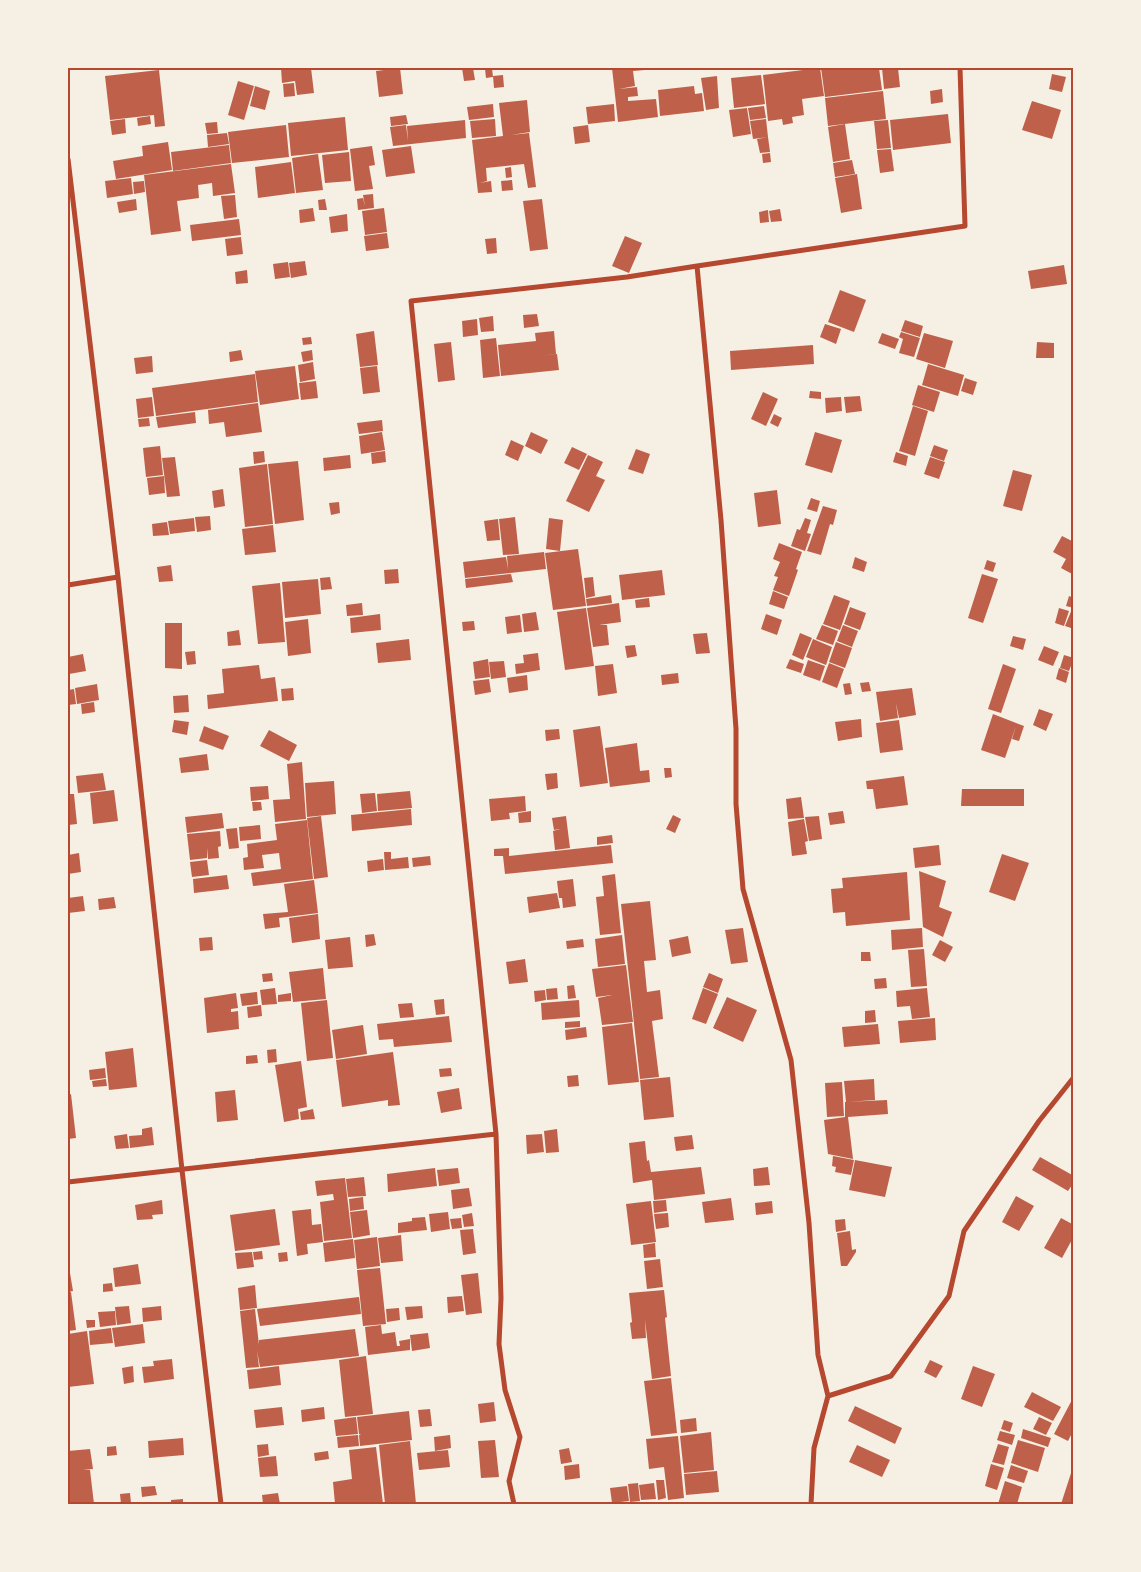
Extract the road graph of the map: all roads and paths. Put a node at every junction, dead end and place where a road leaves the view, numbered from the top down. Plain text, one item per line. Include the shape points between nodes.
1 (960, 68) edge
2 (68, 159) edge
3 (697, 266) junction
4 (118, 577) junction
5 (68, 585) edge
6 (1074, 1077) edge
7 (496, 1134) junction
8 (182, 1170) junction
9 (68, 1182) edge
10 (828, 1396) junction
11 (221, 1504) edge
12 (514, 1504) edge
13 (811, 1504) edge

1 - 3 street via 965,226
2 - 4 street
3 - 7 street via 626,277 411,300
3 - 10 street via 722,530 743,889 791,1060 809,1223 818,1356
4 - 5 street
4 - 8 street
6 - 10 street via 1039,1121 964,1231 949,1296 891,1376
7 - 8 street
7 - 12 street via 501,1298 499,1344 505,1390 520,1437 509,1481
8 - 9 street
8 - 11 street
10 - 13 street via 814,1448

